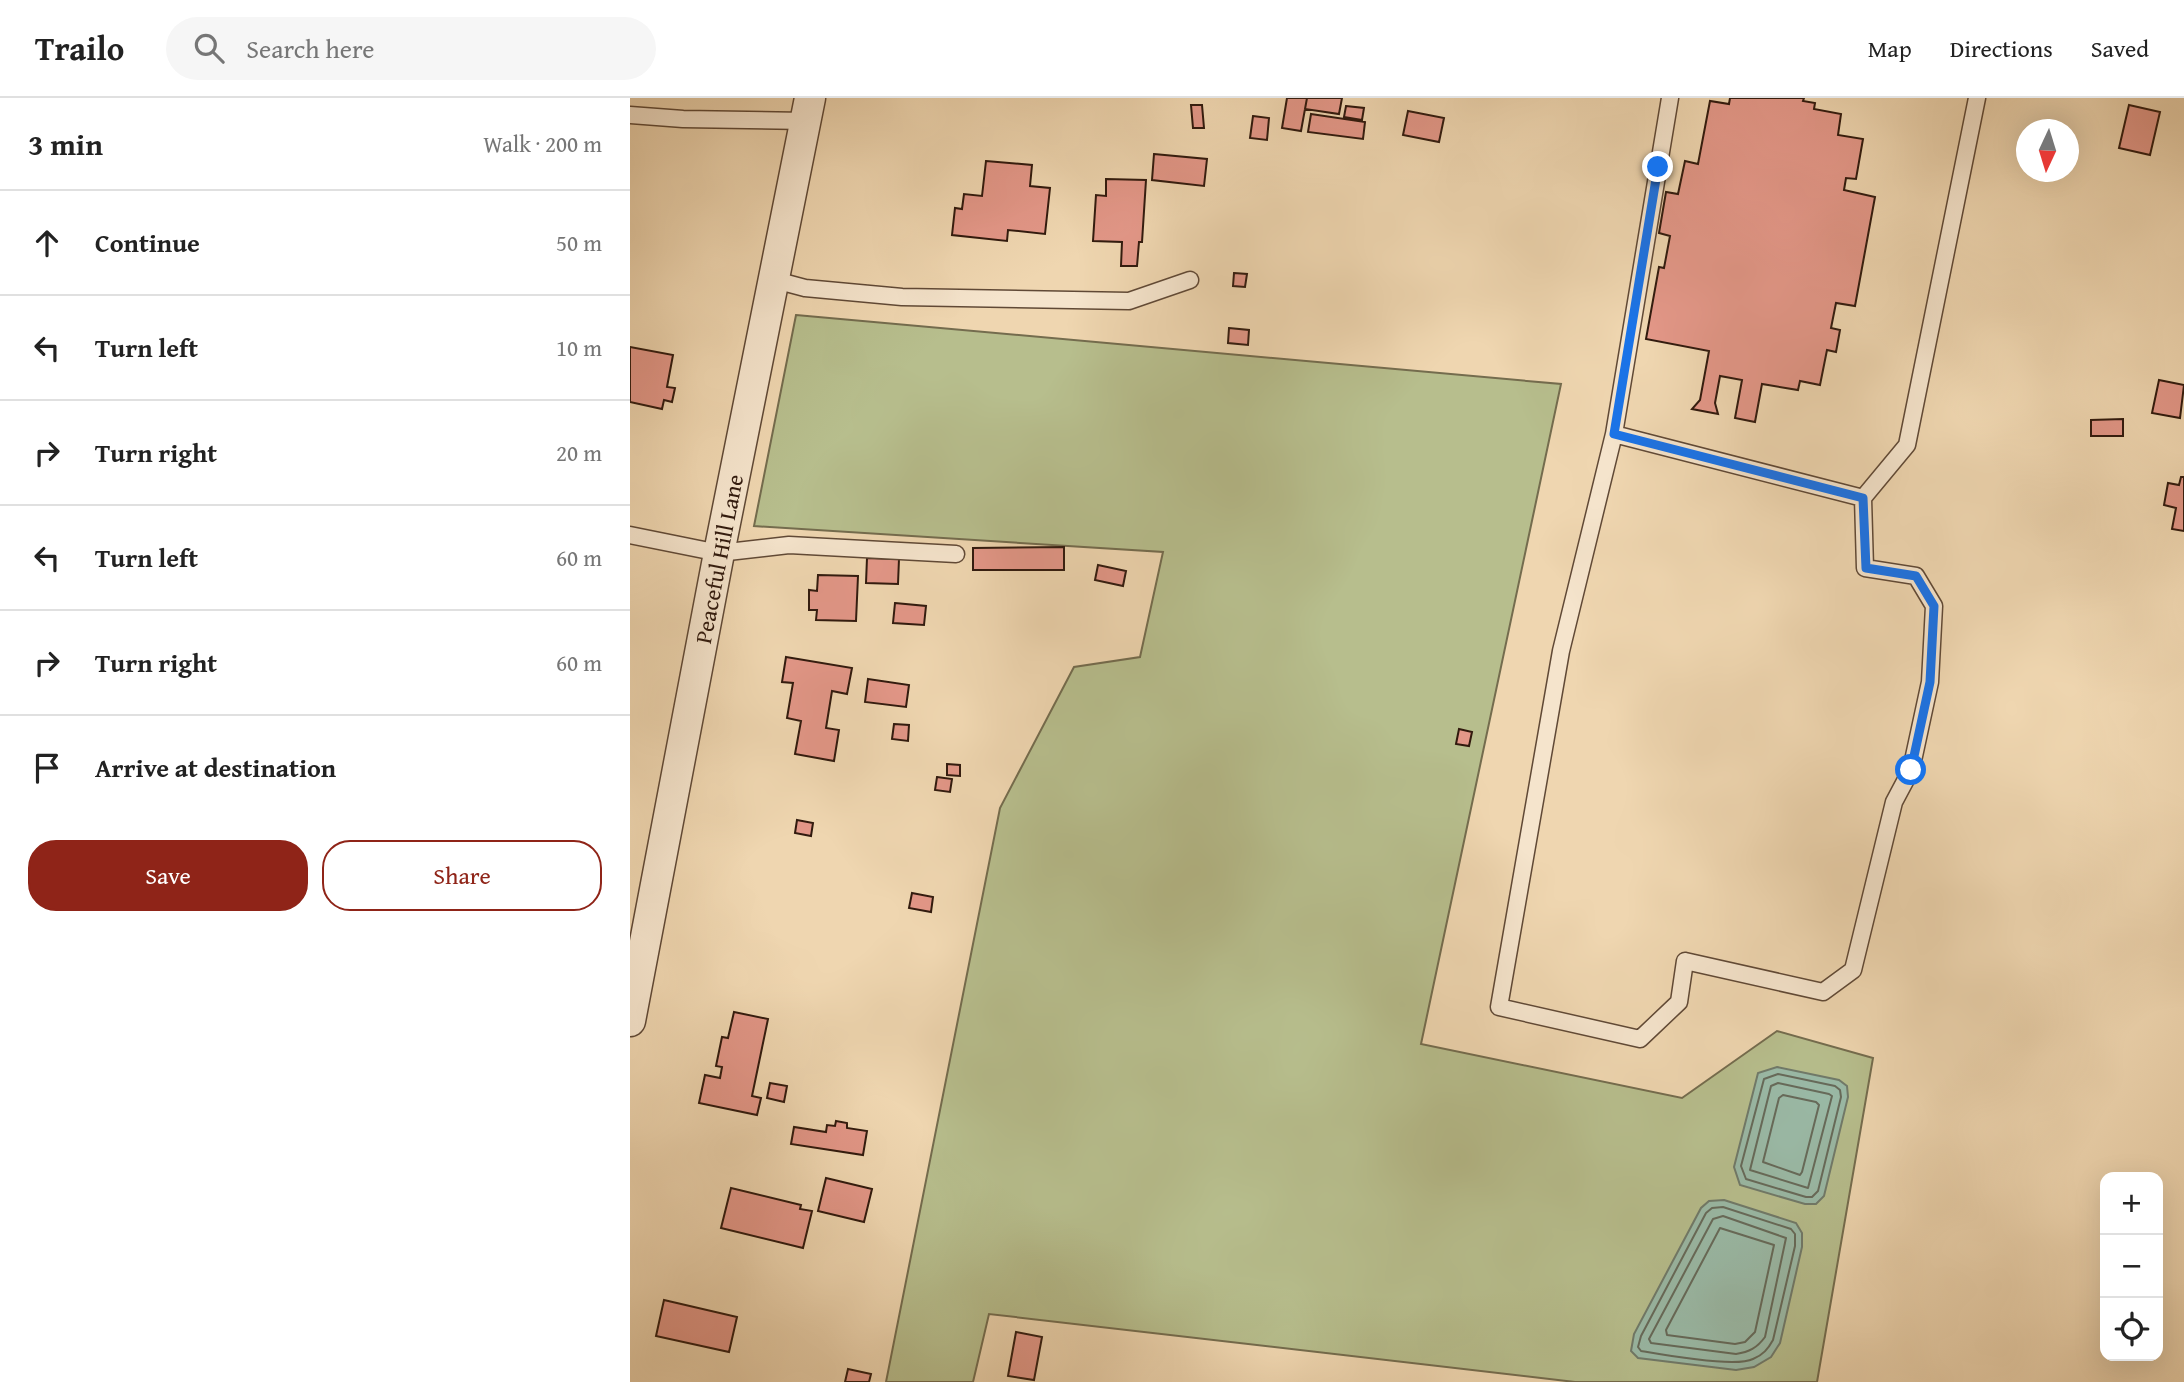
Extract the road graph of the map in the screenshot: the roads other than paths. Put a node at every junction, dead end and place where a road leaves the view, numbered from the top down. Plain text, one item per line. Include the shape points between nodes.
1 (1670, 98) edge
2 (1977, 98) edge
3 (808, 110) edge
4 (630, 115) edge
5 (775, 280) junction
6 (1191, 280) dead end
7 (1614, 434) junction
8 (1863, 498) junction
9 (630, 535) edge
10 (719, 553) junction
11 (956, 554) dead end
12 (630, 1021) edge

1 - 7 lane
2 - 8 lane via 1908,445
3 - 4 lane via 682,119
3 - 5 street, Peaceful Hill Lane
5 - 6 lane via 789,286 902,297 1129,301
5 - 10 street, Peaceful Hill Lane
7 - 8 lane
7 - 8 lane via 1561,651 1499,1007 1640,1039 1679,1002 1685,961 1823,992 1853,970 1894,802 1911,770 1930,682 1934,606 1916,576 1866,568
9 - 10 lane
10 - 11 lane via 789,545
10 - 12 street, Peaceful Hill Lane

